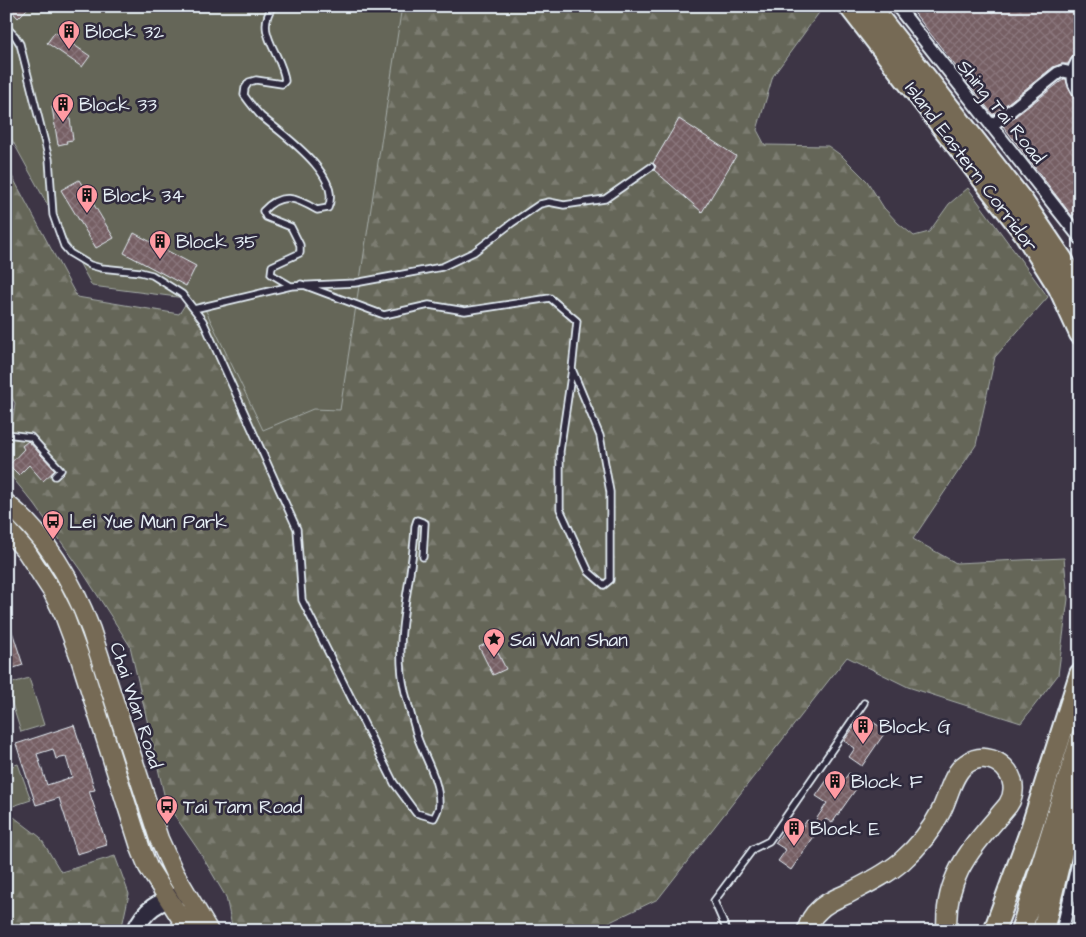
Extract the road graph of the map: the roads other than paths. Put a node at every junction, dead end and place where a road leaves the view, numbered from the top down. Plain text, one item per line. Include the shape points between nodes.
1 (273, 6) edge
2 (849, 6) edge
3 (870, 6) edge
4 (897, 6) edge
5 (6, 27) edge
6 (1080, 58) edge
7 (1072, 73) junction
8 (1080, 93) edge
9 (991, 126) junction
10 (651, 167) dead end
11 (1080, 238) edge
12 (301, 284) junction
13 (291, 286) junction
14 (1080, 292) edge
15 (194, 310) junction
16 (1080, 334) edge
17 (572, 370) junction
18 (6, 434) edge
19 (55, 476) dead end
20 (6, 503) edge
21 (6, 528) edge
22 (423, 557) dead end
23 (1080, 674) edge
24 (864, 703) dead end
25 (1080, 741) edge
26 (1080, 778) edge
27 (1030, 832) junction
28 (1080, 854) edge
29 (178, 896) junction
30 (136, 931) edge
31 (189, 931) edge
32 (209, 931) edge
33 (727, 931) edge
34 (808, 931) edge
35 (947, 931) edge
36 (994, 931) edge
37 (1003, 931) edge
38 (1021, 931) edge
39 (1043, 931) edge
40 (1062, 931) edge

1 - 13 lane via 265,23 285,81 282,84 248,82 244,95 259,114 309,157 328,188 330,203 328,208 317,210 291,198 270,204 264,211 266,217 291,227 300,245 300,253 272,266 271,274
2 - 16 highway, Island Eastern Corridor via 1020,227 1052,276
3 - 14 highway, Island Eastern Corridor via 1024,203
4 - 9 street, Shing Tai Road
5 - 15 lane via 20,44 49,160 53,215 64,246 90,265 152,275 182,294
6 - 7 street
7 - 8 street
7 - 9 street via 1058,73
9 - 11 street, Shing Tai Road
10 - 12 lane via 605,199 564,205 540,204 474,252 442,267 355,283
12 - 13 lane
12 - 17 lane via 384,315 428,305 465,312 550,298 577,321
13 - 15 lane
15 - 22 lane via 203,321 297,529 302,600 394,783 416,813 434,818 440,806 437,786 418,737 405,690 401,658 402,621 417,520 426,523
17 - 17 lane via 600,436 610,492 610,580 604,585 589,572 560,509 560,451
18 - 19 lane via 31,437 61,470
20 - 29 main road, Chai Wan Road via 46,545 79,602
21 - 29 main road, Chai Wan Road via 26,550 64,615 141,850 148,867
23 - 27 highway
24 - 33 lane via 769,841 753,849 714,901
25 - 38 highway
26 - 39 highway
27 - 36 highway
27 - 37 highway
28 - 40 street
29 - 30 main road via 145,912
29 - 31 main road, Chai Wan Road
29 - 32 main road, Chai Wan Road
34 - 35 highway via 814,916 823,906 883,875 913,851 940,814 960,769 971,760 990,758 1009,772 1014,785 1013,796 958,870 948,901

